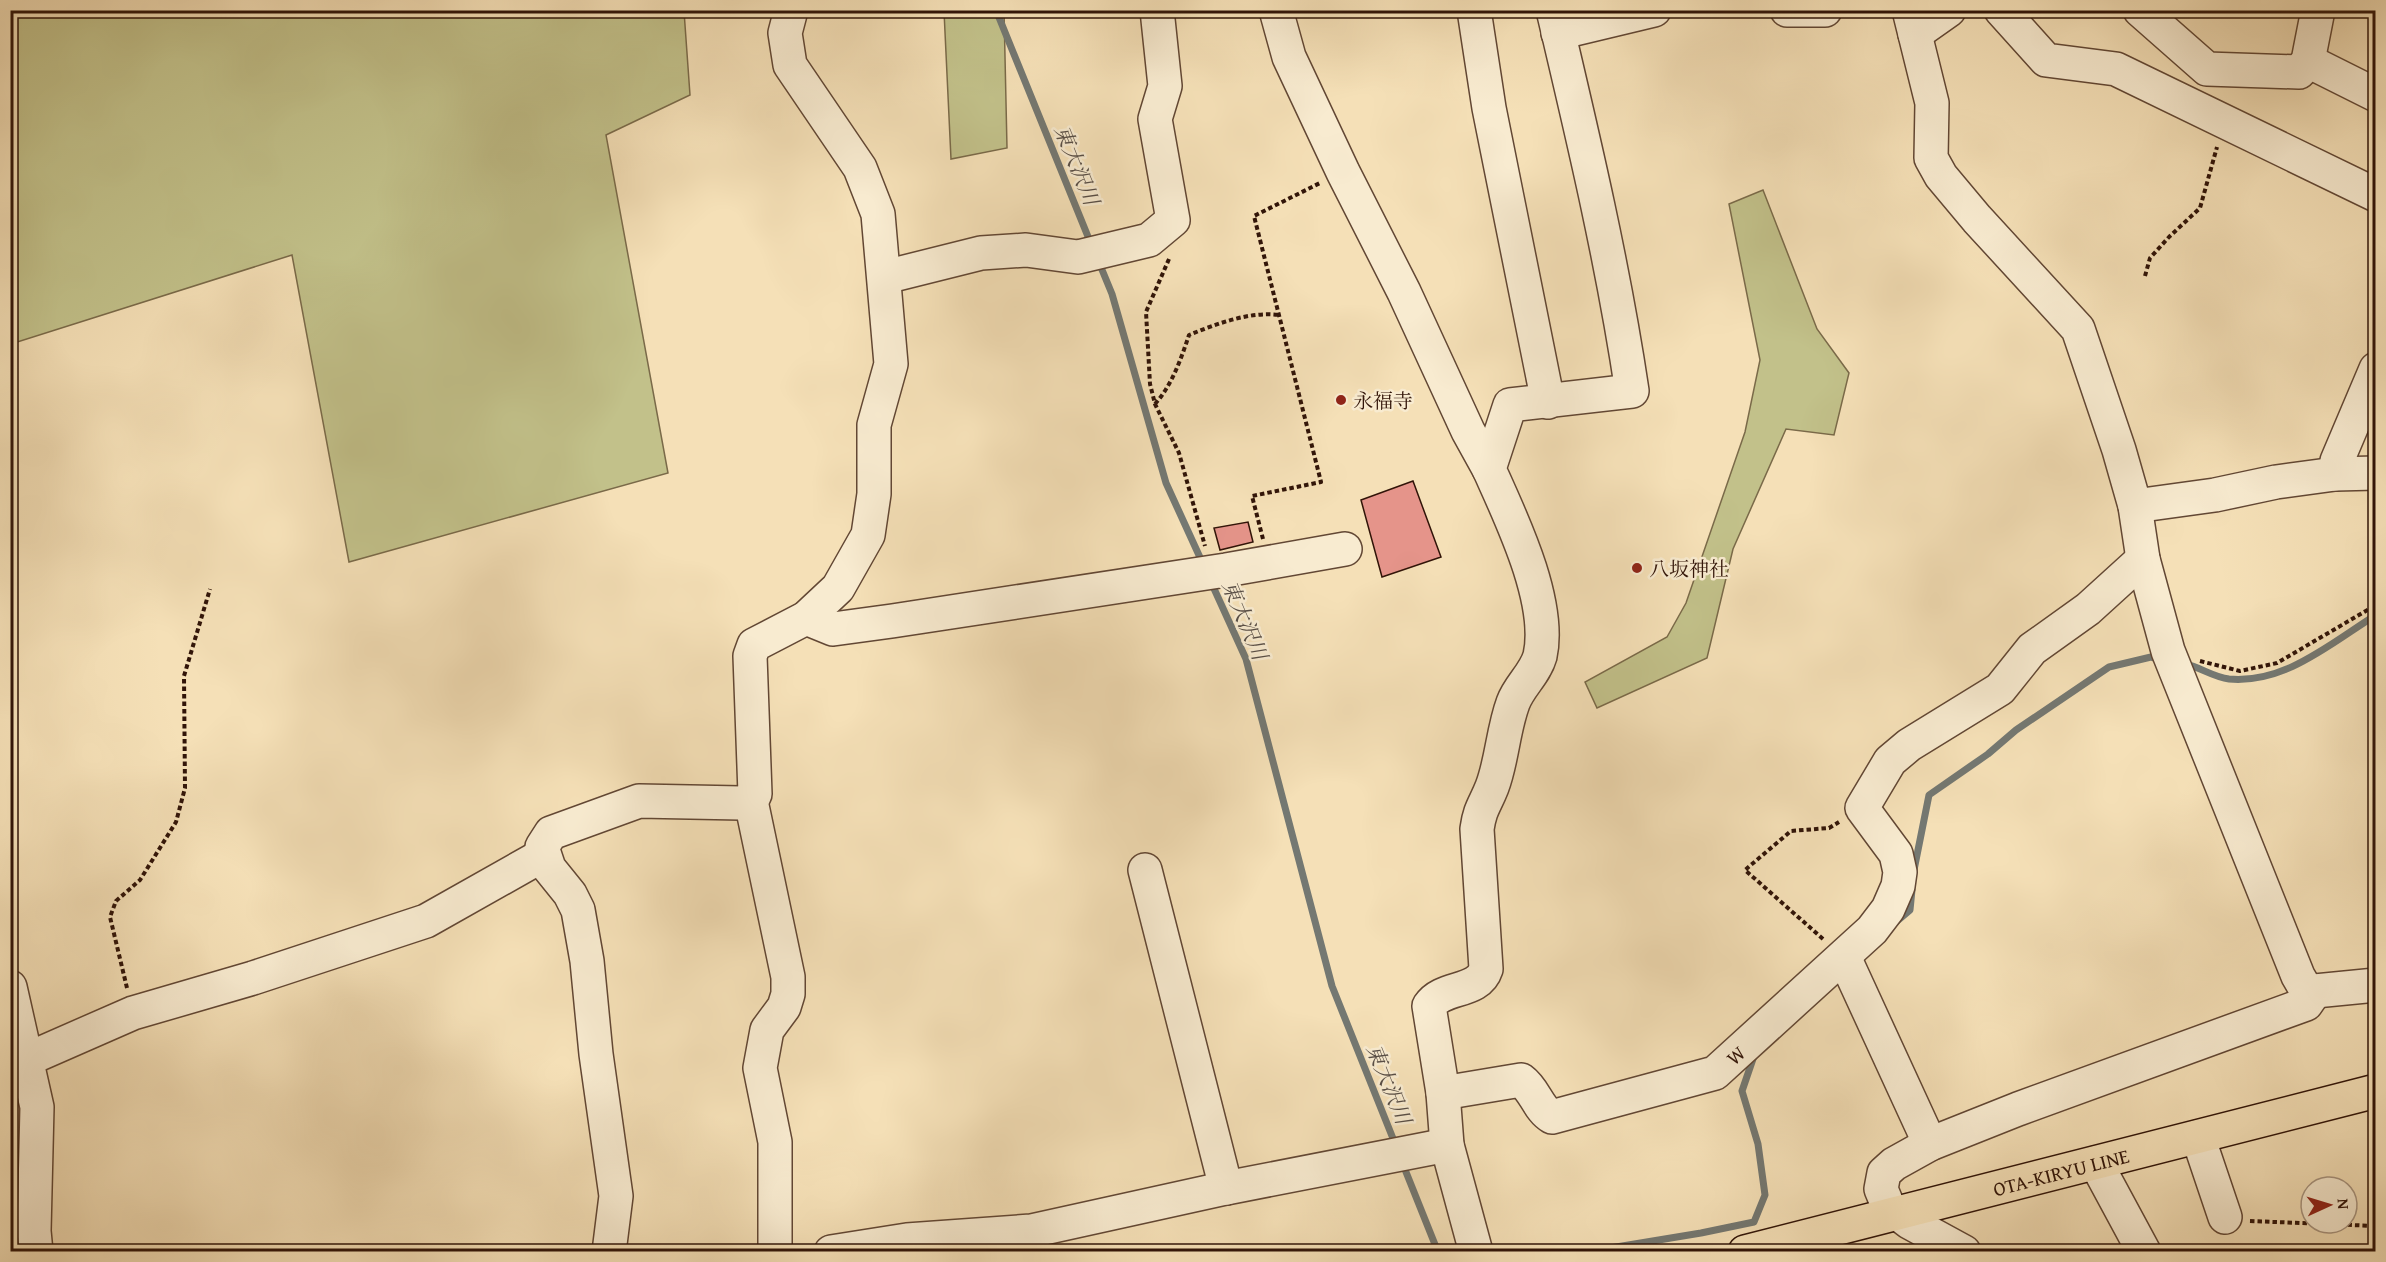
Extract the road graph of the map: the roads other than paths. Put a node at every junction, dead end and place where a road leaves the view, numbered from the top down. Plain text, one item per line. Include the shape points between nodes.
1 (791, 10) edge
2 (1157, 10) edge
3 (1276, 10) edge
4 (1474, 10) edge
5 (1654, 10) edge
6 (1787, 10) edge
7 (1825, 10) edge
8 (1949, 10) edge
9 (2001, 10) edge
10 (2140, 10) edge
11 (2318, 10) edge
12 (1555, 22) edge
13 (1912, 22) edge
14 (2197, 61) junction
15 (2308, 61) junction
16 (2376, 95) edge
17 (2192, 107) junction
18 (2376, 195) edge
19 (885, 277) junction
20 (2376, 369) edge
21 (1548, 402) junction
22 (1489, 469) junction
23 (2376, 473) edge
24 (2335, 474) junction
25 (2135, 506) junction
26 (1345, 549) dead end
27 (2143, 559) junction
28 (806, 618) junction
29 (751, 801) junction
30 (543, 855) junction
31 (1145, 870) dead end
32 (1847, 964) junction
33 (2376, 985) edge
34 (10, 987) edge
35 (2315, 991) junction
36 (19, 1061) edge
37 (2376, 1091) edge
38 (1443, 1093) junction
39 (2198, 1137) junction
40 (1930, 1144) junction
41 (1448, 1145) junction
42 (2096, 1163) junction
43 (1226, 1188) junction
44 (1896, 1214) junction
45 (2224, 1217) road end
46 (1033, 1241) edge
47 (36, 1251) edge
48 (609, 1251) edge
49 (775, 1251) edge
50 (831, 1251) edge
51 (1476, 1251) edge
52 (1745, 1251) edge
53 (1964, 1251) edge
54 (2144, 1251) edge

1 - 19 street via 785,33 790,65 860,168 878,214
2 - 19 street via 1165,86 1155,120 1173,220 1149,240 1078,257 1026,250 981,253
3 - 22 street via 1289,57
4 - 21 street
5 - 12 street
6 - 7 street
8 - 13 street
9 - 17 street via 2046,60 2116,69
10 - 14 street
11 - 15 street
12 - 21 street via 1603,224 1632,391
13 - 25 street via 1932,103 1931,158 1977,219 2078,329
14 - 15 street via 2206,69 2299,72
14 - 17 street
15 - 16 street
17 - 18 street
19 - 28 street via 891,364 874,425 874,494 868,535 838,588
20 - 24 street
21 - 22 street via 1509,405
22 - 38 street via 1511,517 1536,592 1542,633 1536,666 1513,701 1492,786 1479,810 1476,829 1484,976 1438,997 1429,1006
23 - 24 street
24 - 25 street
25 - 27 street
26 - 28 street via 903,620 833,628
27 - 32 street, W via 2088,609 2032,649 2000,689 1890,761 1862,808 1896,854 1898,886 1888,909
27 - 35 street via 2171,660 2298,976 2305,988
28 - 29 street via 754,645 750,656 755,794
29 - 30 street via 639,801 551,833 542,847
29 - 49 street via 788,977 788,994 784,1007 767,1030 760,1068 775,1142
30 - 36 street via 426,921 133,1013
30 - 48 street via 578,910 616,1196
31 - 43 street
32 - 38 street, W via 1715,1073 1552,1117 1531,1087 1521,1080
32 - 40 street
33 - 35 street
34 - 36 street
35 - 40 street via 2306,1004
36 - 47 street via 37,1107
37 - 39 main road, OTA-KIRYU LINE
38 - 41 street
39 - 42 main road, OTA-KIRYU LINE
39 - 45 street
40 - 44 street via 1884,1173 1883,1198
41 - 43 street
41 - 51 street
42 - 44 main road, OTA-KIRYU LINE
42 - 54 street
43 - 46 street
44 - 52 main road, OTA-KIRYU LINE
44 - 53 street
46 - 50 street via 907,1240

